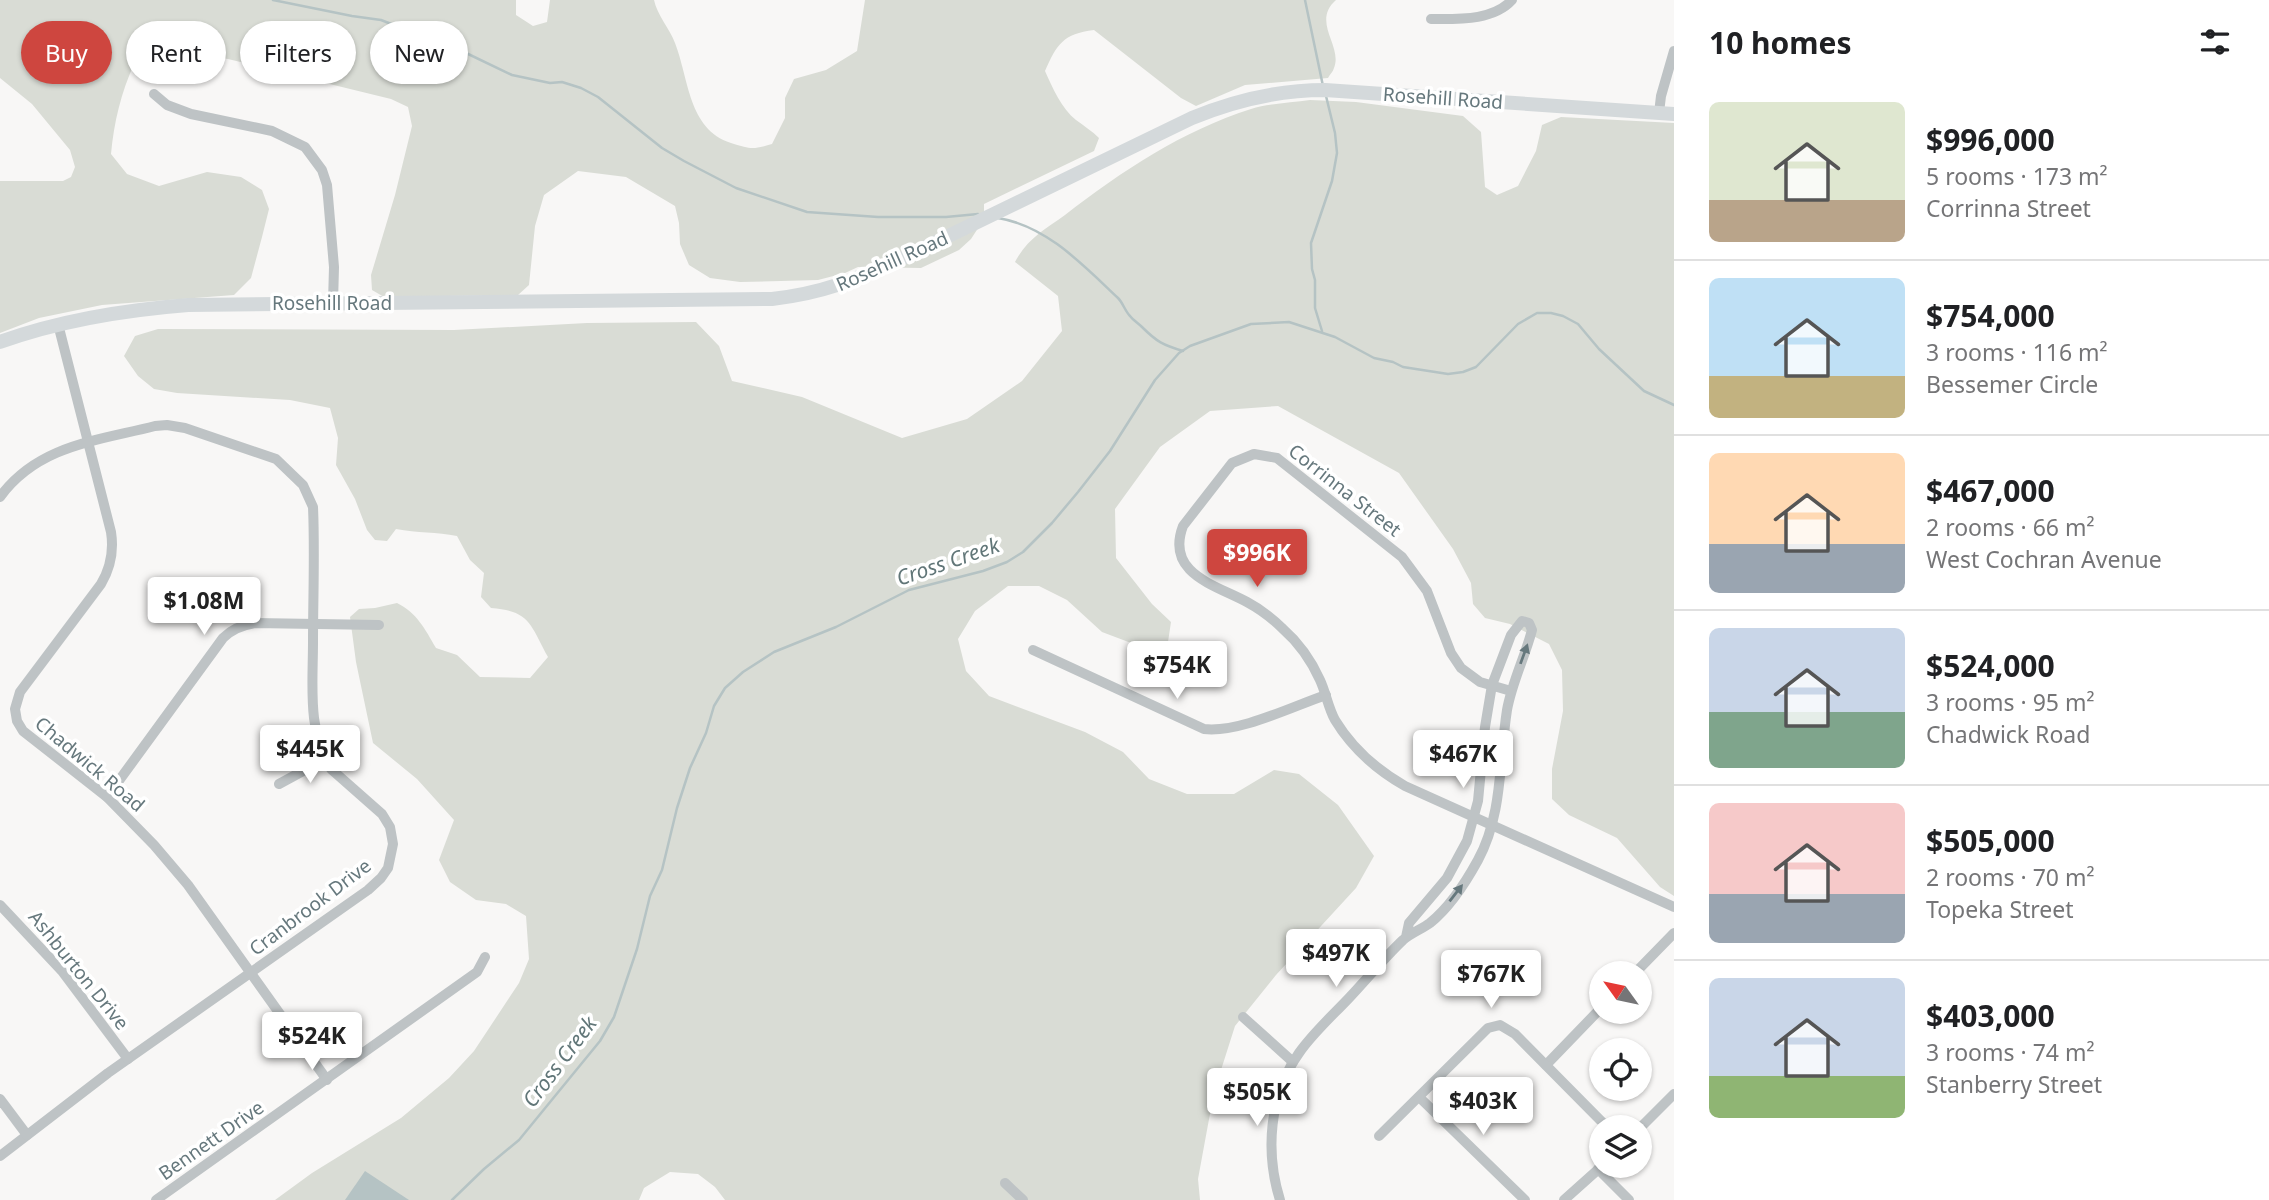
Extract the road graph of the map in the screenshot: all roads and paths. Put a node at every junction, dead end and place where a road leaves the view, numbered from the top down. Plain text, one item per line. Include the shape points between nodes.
1 (1512, 0) edge
2 (1431, 19) dead end
3 (1674, 51) edge
4 (154, 94) dead end
5 (1667, 114) edge
6 (332, 303) junction
7 (58, 324) junction
8 (0, 342) edge
9 (89, 443) junction
10 (0, 497) edge
11 (313, 624) junction
12 (379, 625) dead end
13 (1033, 650) dead end
14 (1492, 685) junction
15 (1511, 691) junction
16 (1326, 695) junction
17 (325, 759) junction
18 (279, 784) dead end
19 (107, 797) junction
20 (1474, 817) junction
21 (1491, 825) junction
22 (0, 905) edge
23 (1674, 907) edge
24 (1674, 933) edge
25 (1405, 937) junction
26 (485, 957) dead end
27 (1647, 961) edge
28 (251, 973) junction
29 (1243, 1017) dead end
30 (1589, 1020) edge
31 (128, 1059) junction
32 (1293, 1062) junction
33 (1545, 1065) junction
34 (327, 1080) junction
35 (1674, 1094) edge
36 (1419, 1097) junction
37 (0, 1099) edge
38 (1595, 1115) edge
39 (1652, 1116) edge
40 (27, 1135) junction
41 (1379, 1136) dead end
42 (0, 1156) edge
43 (1589, 1177) edge
44 (1610, 1178) edge
45 (1005, 1183) dead end
46 (156, 1200) edge
47 (1023, 1200) edge
48 (1280, 1200) edge
49 (1525, 1200) edge
50 (1564, 1200) edge
51 (1629, 1200) edge

1 - 2 street via 1483,16
3 - 5 street via 1661,96
4 - 6 street via 191,114 272,131 305,148 322,170 327,186 334,267
5 - 6 main road, Rosehill Road via 1325,90 1278,92 1192,118 901,259 819,292 772,299
6 - 7 main road, Rosehill Road via 152,307
7 - 8 main road, Rosehill Road
7 - 9 street, Chadwick Road
9 - 10 street, Cranbrook Drive via 37,461
9 - 11 street, Cranbrook Drive via 173,425 276,458 303,485 313,507
9 - 19 street, Chadwick Road via 113,544 109,568 20,692 15,709 27,735
11 - 12 street
11 - 17 street, Cranbrook Drive via 312,711
11 - 19 street via 249,624 227,634
13 - 16 street via 1203,729 1233,728
14 - 15 street, Corrinna Street
15 -> 14 street via 1532,630 1529,623 1522,621 1511,635
14 - 16 street, Corrinna Street via 1470,676 1453,659 1427,591 1402,557 1277,458 1259,453 1242,457 1227,467 1186,521 1181,555 1194,575 1252,605 1281,627 1311,664
14 - 20 street
15 - 21 street via 1498,803
16 - 20 street, Corrinna Street via 1341,728 1375,766 1405,786
17 - 18 street
17 - 28 street, Cranbrook Drive via 388,821 393,844 388,868 368,890
19 - 28 street, Chadwick Road via 188,885
20 - 21 street, Corrinna Street
20 - 25 street via 1459,858 1409,923
21 - 23 street, Corrinna Street
25 -> 21 street via 1430,923 1460,889 1479,859
22 - 31 street, Ashburton Drive via 62,971
24 - 27 street
25 - 32 street
26 - 34 street, Bennett Drive via 477,972
28 - 31 street, Cranbrook Drive
28 - 34 street, Chadwick Road
29 - 32 street
30 - 33 street
31 - 40 street, Cranbrook Drive
32 - 48 street via 1273,1122 1272,1158
33 - 36 street via 1510,1030 1494,1026
33 - 38 street
34 - 46 street, Bennett Drive
35 - 39 street
36 - 41 street
36 - 49 street
37 - 40 street
40 - 42 street, Cranbrook Drive
43 - 50 street
44 - 51 street
45 - 47 street

